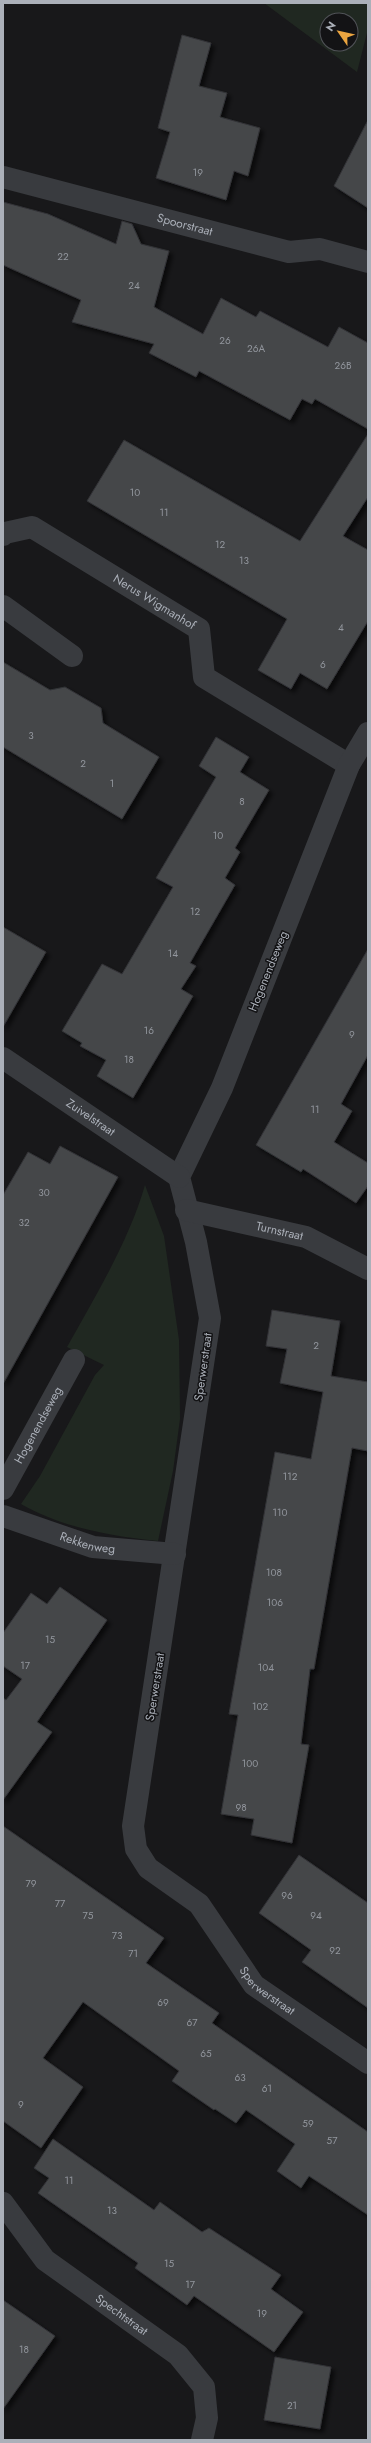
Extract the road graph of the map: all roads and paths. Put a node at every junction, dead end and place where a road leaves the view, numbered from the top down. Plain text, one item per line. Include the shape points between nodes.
1 (3, 178) edge
2 (368, 262) edge
3 (3, 535) edge
4 (3, 606) edge
5 (72, 656) dead end
6 (368, 733) edge
7 (349, 765) junction
8 (3, 1058) edge
9 (178, 1177) junction
10 (186, 1210) junction
11 (368, 1269) edge
12 (74, 1360) dead end
13 (3, 1489) edge
14 (3, 1516) edge
15 (175, 1554) junction
16 (368, 2063) edge
17 (3, 2203) edge
18 (202, 2440) edge

1 - 2 street, Spoorstraat via 288,252 320,249
3 - 7 street, Nerus Wigmanhof via 32,527 199,628 204,677
4 - 5 street
6 - 7 street, Hogenendseweg
7 - 9 street, Hogenendseweg via 222,1088
8 - 9 street, Zuivelstraat
9 - 10 street
10 - 11 street, Turnstraat via 306,1237
10 - 15 street, Sperwerstraat via 196,1242 210,1318
12 - 13 street, Hogenendseweg
14 - 15 street, Rekkenweg via 93,1547
15 - 16 street, Sperwerstraat via 133,1826 136,1849 148,1868 199,1904 254,1985
17 - 18 street, Spechtstraat via 45,2260 178,2355 204,2387 207,2418

